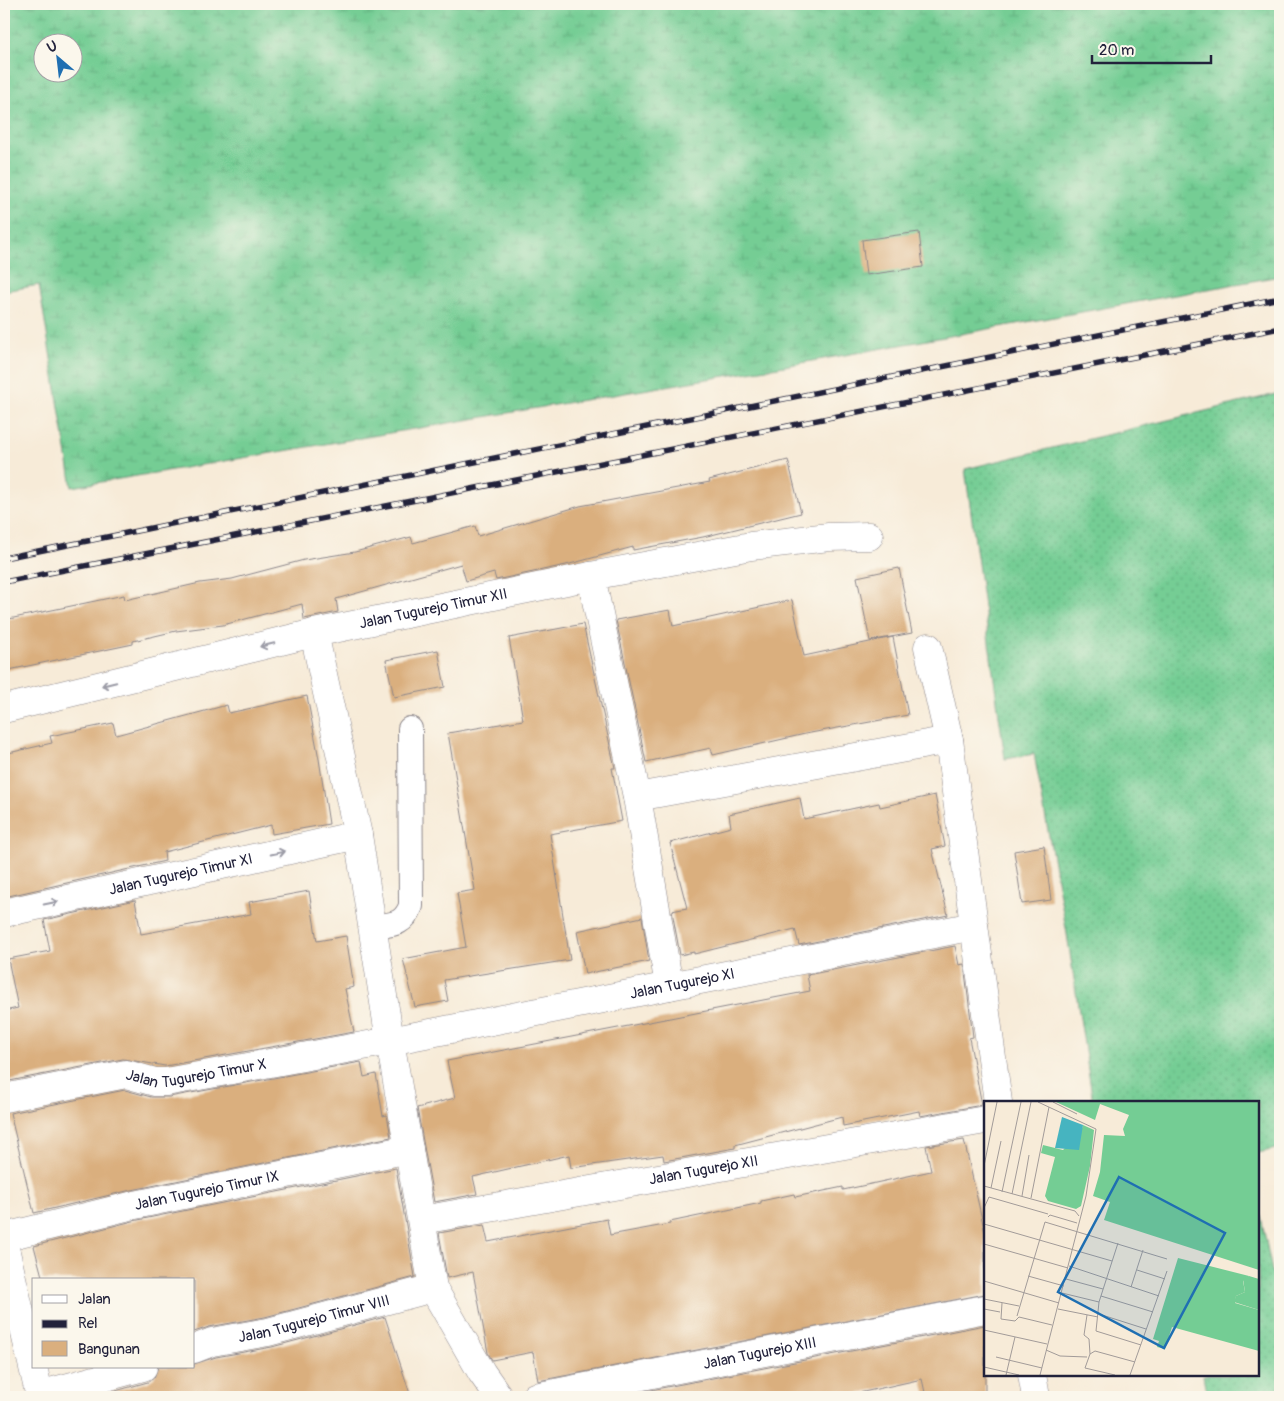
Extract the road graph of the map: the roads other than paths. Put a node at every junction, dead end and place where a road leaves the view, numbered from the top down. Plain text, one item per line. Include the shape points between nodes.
1 (869, 536) dead end
2 (591, 576) junction
3 (314, 633) junction
4 (928, 647) dead end
5 (4, 710) edge
6 (410, 728) dead end
7 (949, 740) junction
8 (637, 797) junction
9 (358, 835) junction
10 (4, 913) edge
11 (974, 926) junction
12 (372, 927) junction
13 (669, 986) junction
14 (390, 1041) junction
15 (4, 1098) edge
16 (998, 1101) edge
17 (984, 1120) edge
18 (409, 1149) junction
19 (422, 1220) junction
20 (4, 1237) edge
21 (4, 1244) edge
22 (433, 1288) junction
23 (984, 1308) edge
24 (13, 1322) edge
25 (195, 1349) edge
26 (139, 1368) edge
27 (1032, 1376) edge
28 (40, 1396) edge
29 (499, 1397) edge
30 (535, 1397) edge
31 (1036, 1397) edge

1 - 2 street, Jalan Tugurejo Timur XII via 751,546
2 - 3 street, Jalan Tugurejo Timur XII
2 - 8 street
3 -> 5 street, Jalan Tugurejo Timur XII
3 - 9 street
4 - 7 street
6 - 12 lane via 411,906 407,918
7 - 8 street
7 - 11 street
8 - 13 street
10 -> 9 street, Jalan Tugurejo Timur XI
9 - 12 street
11 - 13 street, Jalan Tugurejo XI
11 - 16 street
12 - 14 street
13 - 14 street, Jalan Tugurejo XI
14 - 15 street, Jalan Tugurejo Timur X via 166,1082 126,1074
14 - 18 street
17 - 19 street, Jalan Tugurejo XII
18 - 19 street
18 - 20 street, Jalan Tugurejo Timur IX via 130,1206
19 - 22 street
21 - 24 street
22 - 25 street, Jalan Tugurejo Timur VIII
22 - 29 street
23 - 30 street, Jalan Tugurejo XIII
24 - 28 street
26 - 28 street
27 - 31 street

